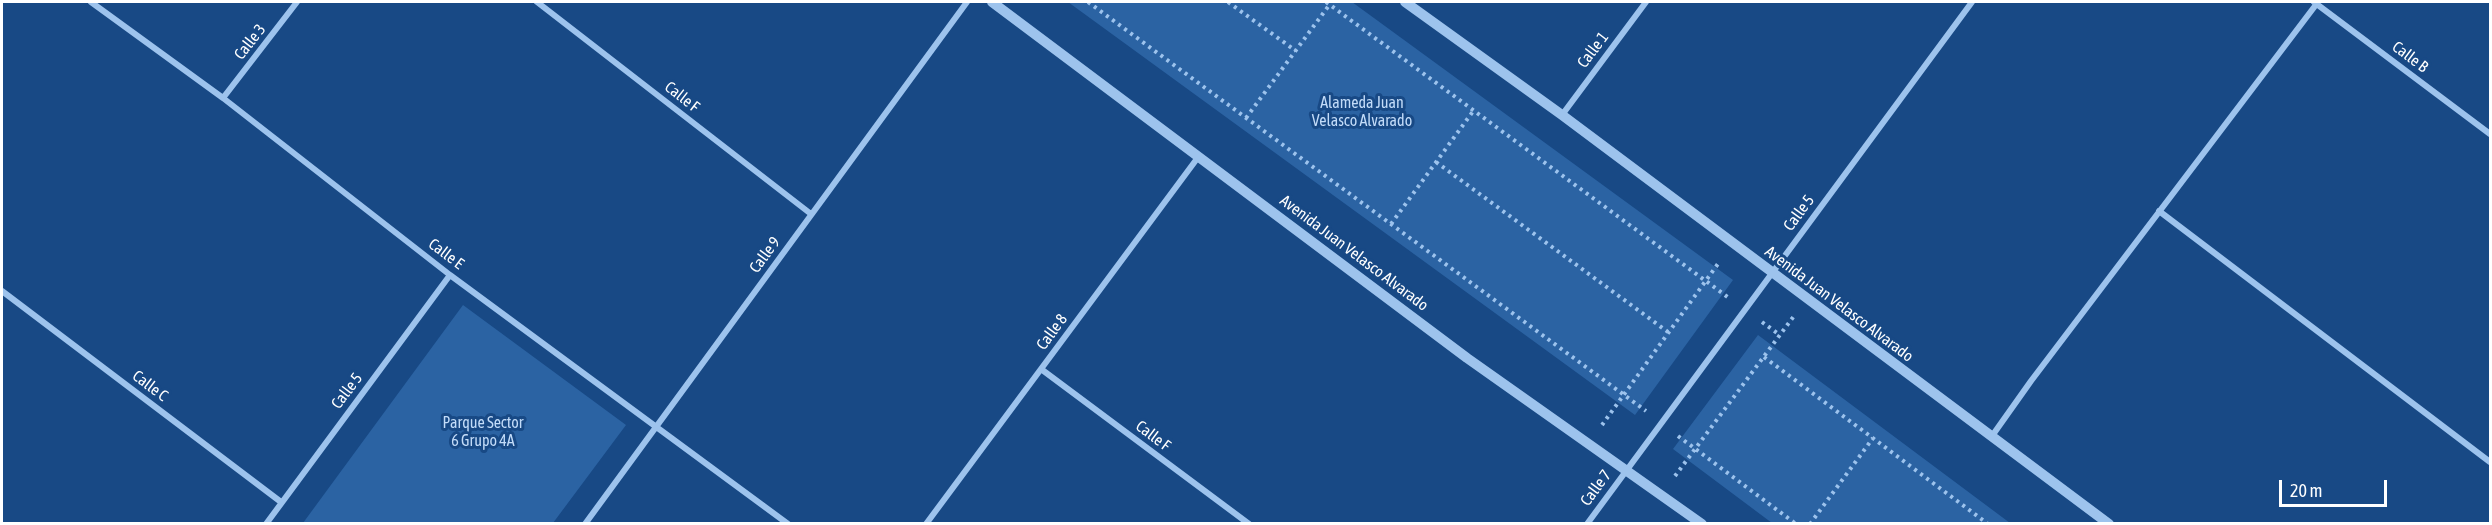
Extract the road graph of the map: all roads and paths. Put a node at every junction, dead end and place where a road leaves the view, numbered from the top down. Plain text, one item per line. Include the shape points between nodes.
1 (91, 2) edge
2 (297, 2) edge
3 (537, 2) edge
4 (967, 2) edge
5 (992, 2) edge
6 (1088, 2) edge
7 (1228, 2) edge
8 (1405, 2) edge
9 (1646, 2) edge
10 (1972, 2) edge
11 (2316, 2) edge
12 (1328, 3) edge
13 (1296, 51) junction
14 (223, 98) junction
15 (1474, 110) junction
16 (1562, 115) junction
17 (1246, 118) junction
18 (2490, 134) edge
19 (1199, 156) junction
20 (1436, 162) junction
21 (2159, 211) junction
22 (811, 214) junction
23 (1391, 224) junction
24 (1732, 243) junction
25 (1772, 273) junction
26 (450, 275) junction
27 (1706, 280) junction
28 (2, 291) edge
29 (1807, 299) junction
30 (1745, 309) junction
31 (1668, 333) junction
32 (1780, 335) junction
33 (1764, 357) junction
34 (1041, 369) junction
35 (1623, 395) junction
36 (1661, 423) junction
37 (657, 427) junction
38 (1992, 436) junction
39 (1873, 438) junction
40 (1589, 442) junction
41 (1696, 448) junction
42 (2490, 462) edge
43 (1627, 469) junction
44 (1662, 494) junction
45 (281, 502) junction
46 (266, 524) edge
47 (585, 524) edge
48 (788, 524) edge
49 (926, 524) edge
50 (1249, 524) edge
51 (1587, 524) edge
52 (1702, 524) edge
53 (1796, 524) edge
54 (1810, 524) edge
55 (1988, 524) edge
56 (2109, 524) edge

1 - 14 street, Calle E
2 - 14 street, Calle 3
3 - 22 street, Calle F
4 - 22 street, Calle 9
5 - 19 street, Avenida Juan Velasco Alvarado
6 - 17 path
7 - 13 path
8 - 16 street, Avenida Juan Velasco Alvarado
9 - 16 street, Calle 1
10 - 25 street, Calle 5
11 - 18 street, Calle B
11 - 21 street
12 - 13 path
12 - 15 path
13 - 17 path
14 - 26 street, Calle E
15 - 20 path
15 - 27 path
16 - 24 street, Avenida Juan Velasco Alvarado
17 - 23 path
19 - 34 street, Calle 8
19 - 40 street, Avenida Juan Velasco Alvarado via 1467,358
20 - 23 path
20 - 31 path
21 - 38 street
21 - 42 street
22 - 37 street, Calle 9
23 - 35 path
24 - 25 street, Avenida Juan Velasco Alvarado
24 - 27 path
25 - 29 street, Avenida Juan Velasco Alvarado
25 - 30 street, Calle 5
26 - 37 street, Calle E
26 - 45 street, Calle 5
27 - 30 path
27 - 31 path
28 - 45 street, Calle C
29 - 32 path
29 - 38 street, Avenida Juan Velasco Alvarado
30 - 32 path
30 - 36 street, Calle 5
31 - 35 path
32 - 33 path
33 - 39 path
33 - 41 path
34 - 49 street, Calle 8
34 - 50 street, Calle F
35 - 36 path
35 - 40 path
36 - 41 path
36 - 43 street, Calle 5
37 - 47 street, Calle 9
37 - 48 street, Calle E
38 - 56 street, Avenida Juan Velasco Alvarado
39 - 54 path
39 - 55 path
40 - 43 street, Avenida Juan Velasco Alvarado
41 - 44 path
41 - 53 path
43 - 44 street, Avenida Juan Velasco Alvarado
43 - 51 street, Calle 7
44 - 52 street, Avenida Juan Velasco Alvarado
45 - 46 street, Calle 5

